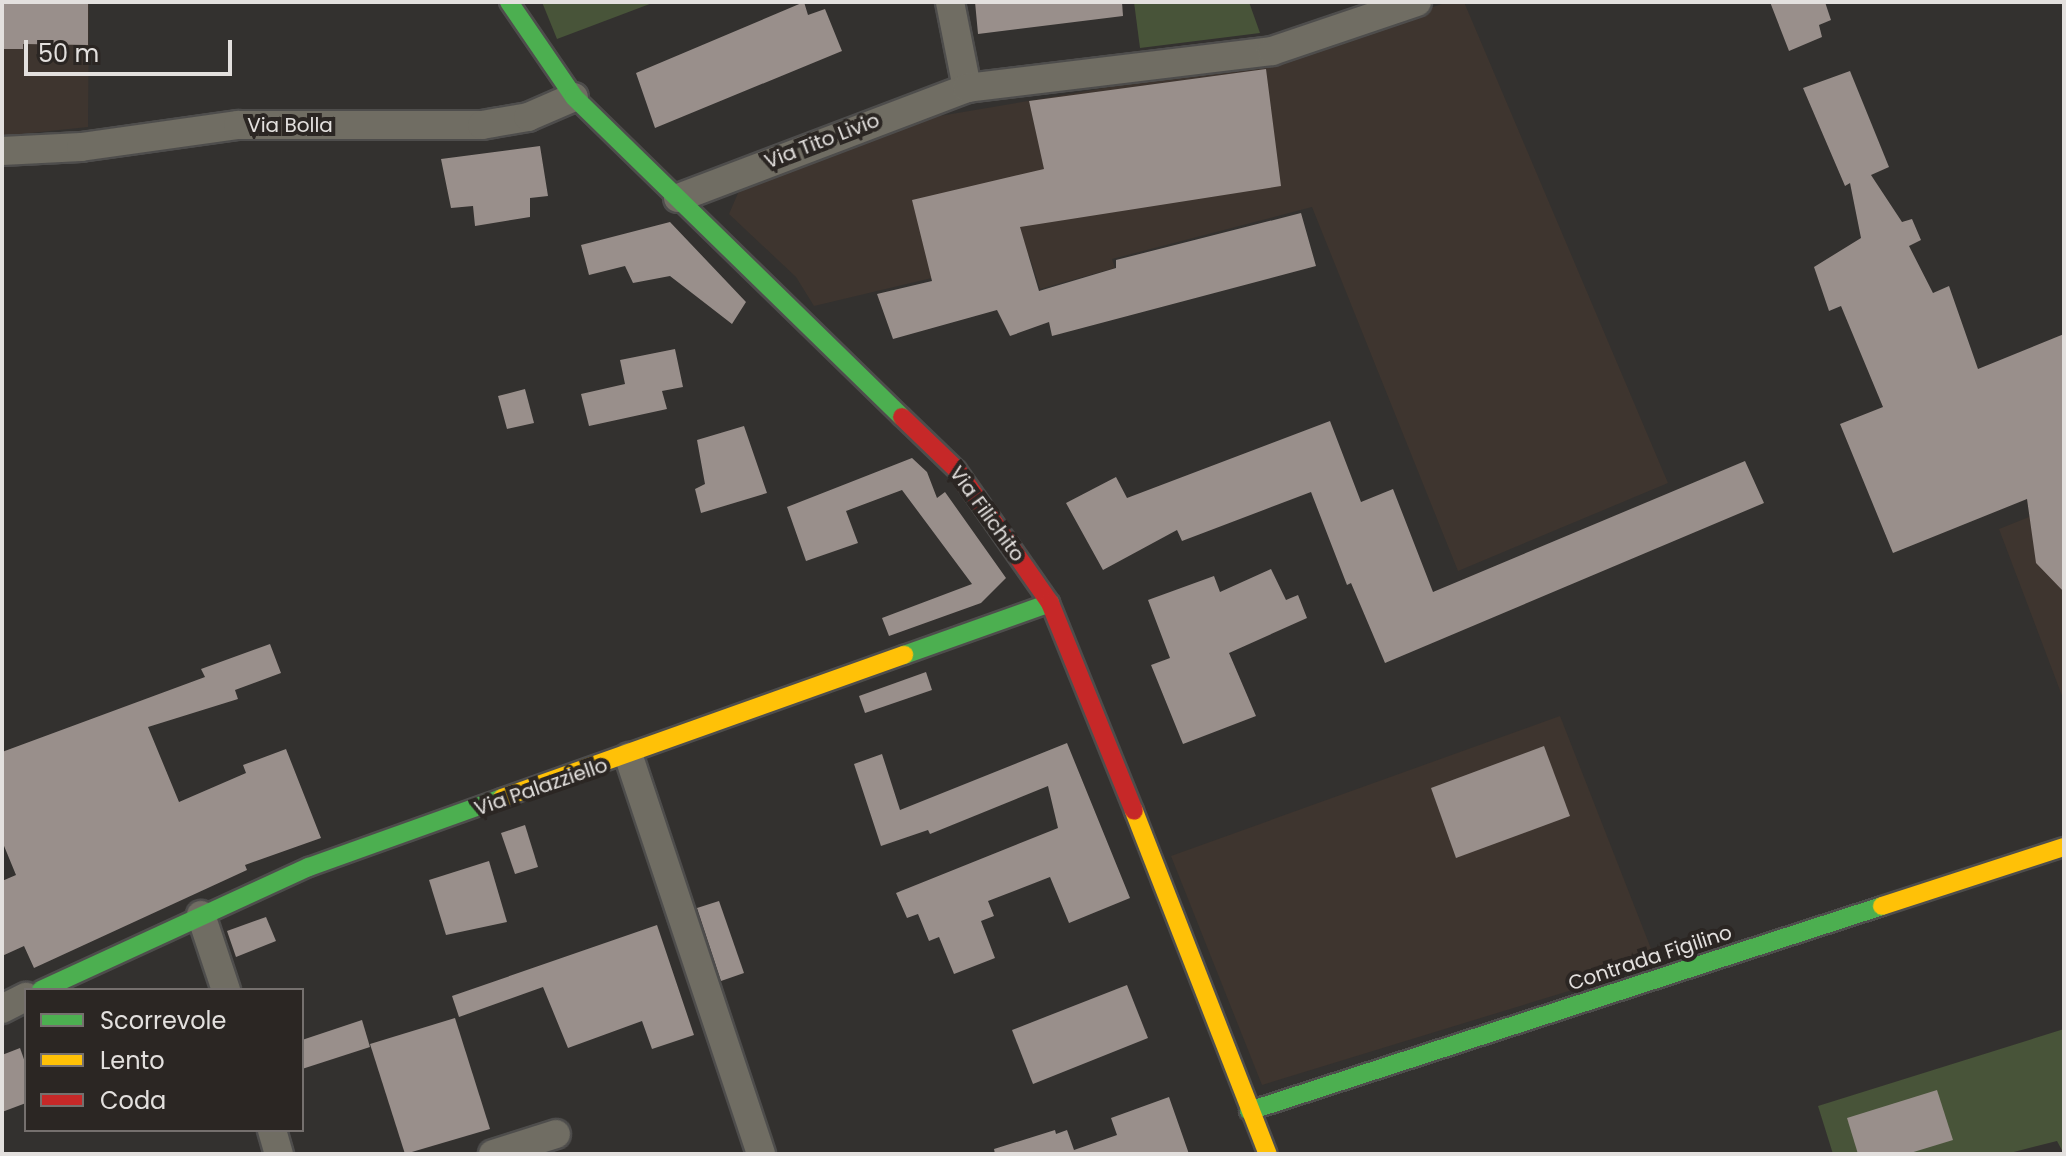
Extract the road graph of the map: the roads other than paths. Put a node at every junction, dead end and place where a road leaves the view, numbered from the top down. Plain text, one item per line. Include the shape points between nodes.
1 (509, 2) edge
2 (950, 2) edge
3 (1417, 2) edge
4 (967, 88) junction
5 (574, 97) junction
6 (2, 151) edge
7 (678, 198) junction
8 (1050, 603) junction
9 (629, 757) junction
10 (2064, 847) edge
11 (201, 915) junction
12 (45, 988) edge
13 (225, 988) edge
14 (24, 998) edge
15 (2, 1009) edge
16 (1249, 1111) junction
17 (273, 1132) edge
18 (556, 1134) dead end
19 (279, 1154) edge
20 (493, 1154) edge
21 (761, 1154) edge
22 (1268, 1154) edge

1 - 5 street, Via Filichito
2 - 4 street
3 - 4 street via 1272,51
4 - 7 street, Via Tito Livio
5 - 6 street, Via Bolla via 528,117 482,125 238,125 81,147
5 - 7 street, Via Filichito
7 - 8 street, Via Filichito via 957,470
8 - 9 street, Via Palazziello
8 - 16 street, Via Filichito
9 - 11 street, Via Palazziello via 309,867
9 - 21 street
10 - 16 street, Contrada Figilino
11 - 12 street, Via Palazziello
11 - 13 street
14 - 15 street
16 - 22 street, Via Filichito
17 - 19 street
18 - 20 street

